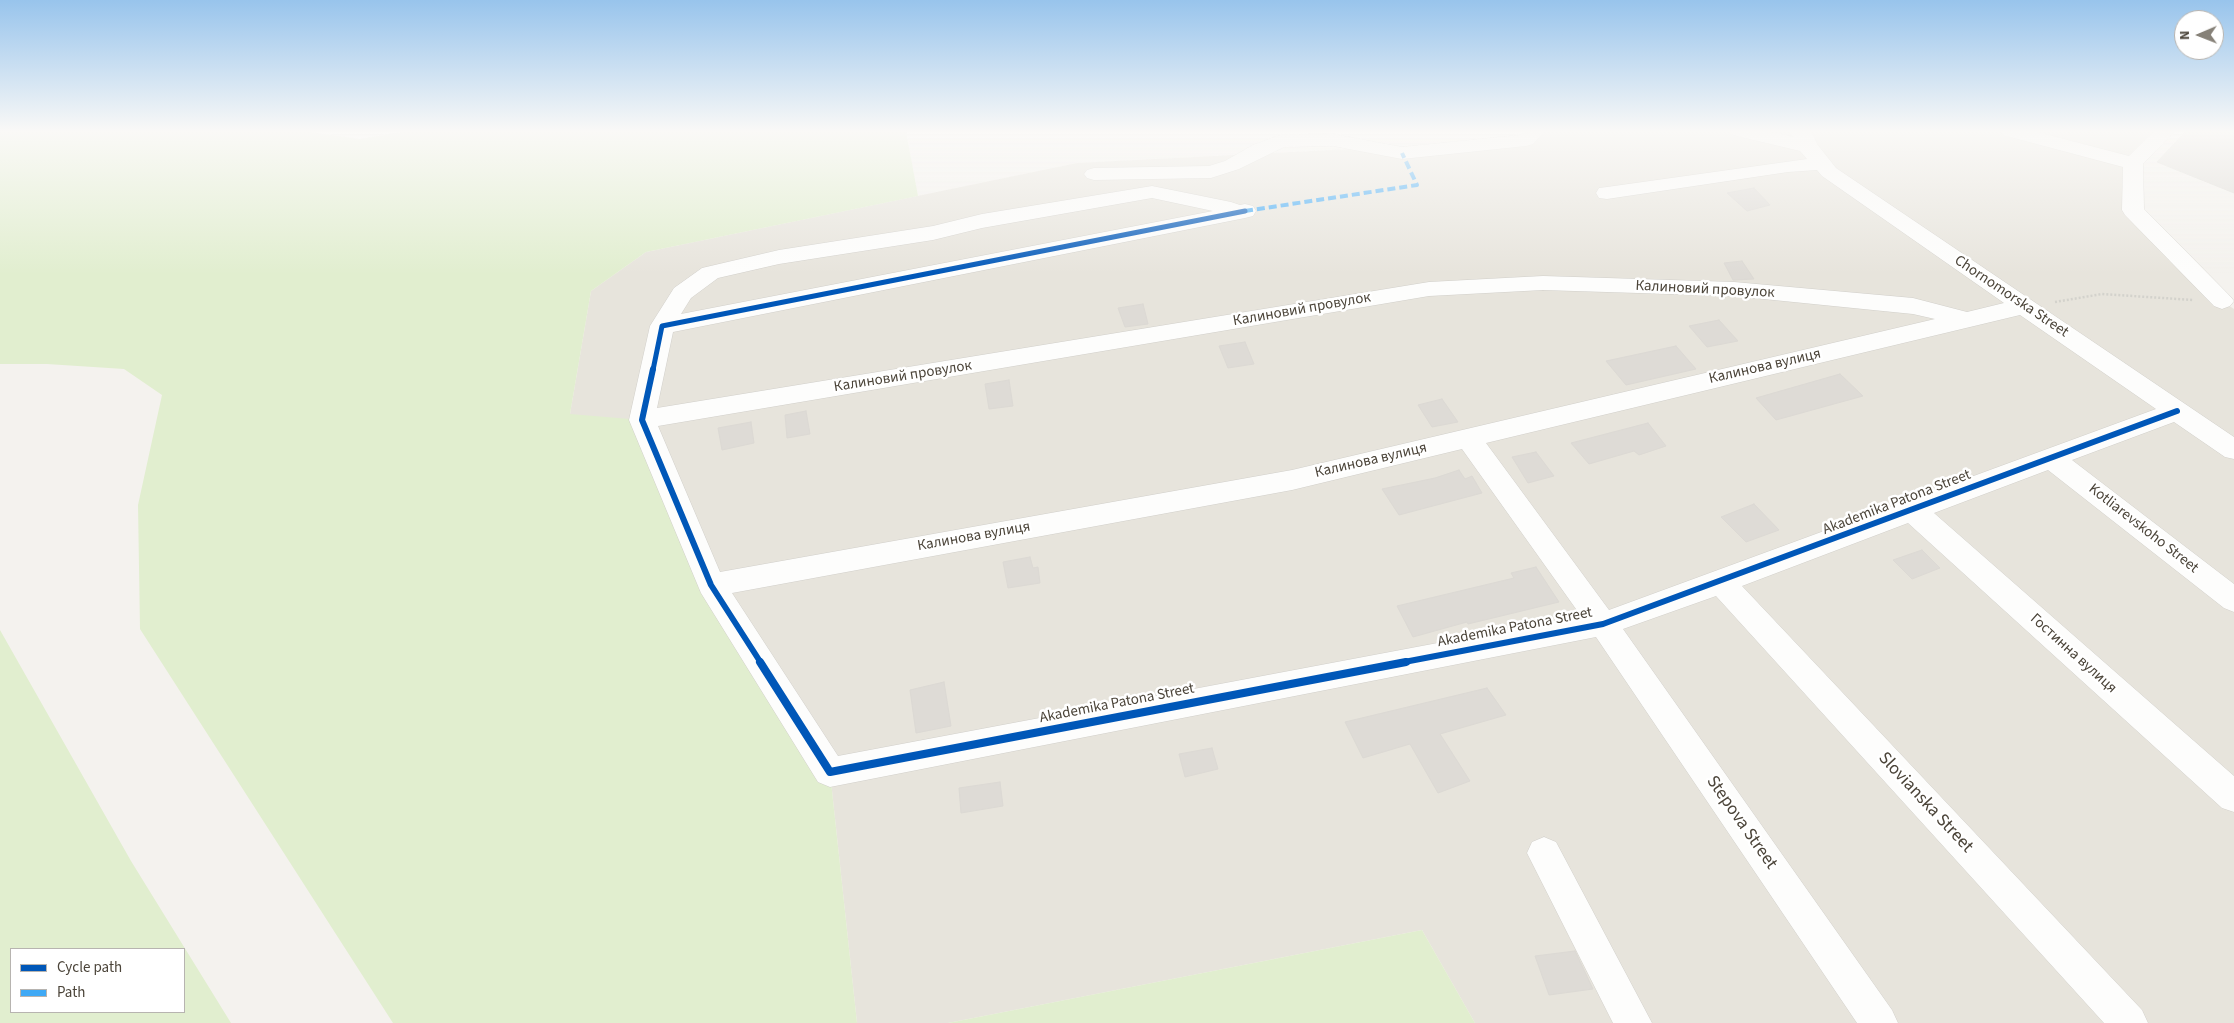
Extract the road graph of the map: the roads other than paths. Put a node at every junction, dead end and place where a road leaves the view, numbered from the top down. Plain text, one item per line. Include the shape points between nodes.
1 (1703, 179) edge
2 (1839, 179) edge
3 (2133, 179) edge
4 (1607, 193) dead end
5 (2222, 302) road end
6 (2025, 306) junction
7 (1968, 320) junction
8 (662, 326) junction
9 (2177, 411) junction
10 (642, 420) junction
11 (1468, 438) junction
12 (2234, 450) edge
13 (2052, 458) junction
14 (1912, 510) junction
15 (1721, 582) junction
16 (711, 585) junction
17 (2234, 600) edge
18 (1603, 624) junction
19 (2234, 797) edge
20 (1544, 853) dead end
21 (1633, 1023) edge
22 (1878, 1023) edge
23 (2128, 1023) edge

1 - 4 street
2 - 6 street, Chornomorska Street
3 - 5 street via 2133,210
6 - 7 street, Калинова вулиця
6 - 9 street, Chornomorska Street
7 - 10 street, Калиновий провулок via 1913,306 1734,289 1543,283 1429,289
7 - 11 street, Калинова вулиця
8 - 8 street via 682,293 710,273 779,256 932,233 982,221 1152,192 1245,211
8 - 10 street
9 - 12 street, Chornomorska Street
9 - 13 street, Akademika Patona Street
10 - 16 street
11 - 16 street, Калинова вулиця via 1292,480
11 - 18 street, Stepova Street
13 - 14 street, Akademika Patona Street
13 - 17 street, Kotliarevskoho Street
14 - 15 street, Akademika Patona Street
14 - 19 street, Гостинна вулиця
15 - 18 street, Akademika Patona Street
15 - 23 street, Slovianska Street
16 - 18 street, Akademika Patona Street via 830,772
18 - 22 street, Stepova Street
20 - 21 street

